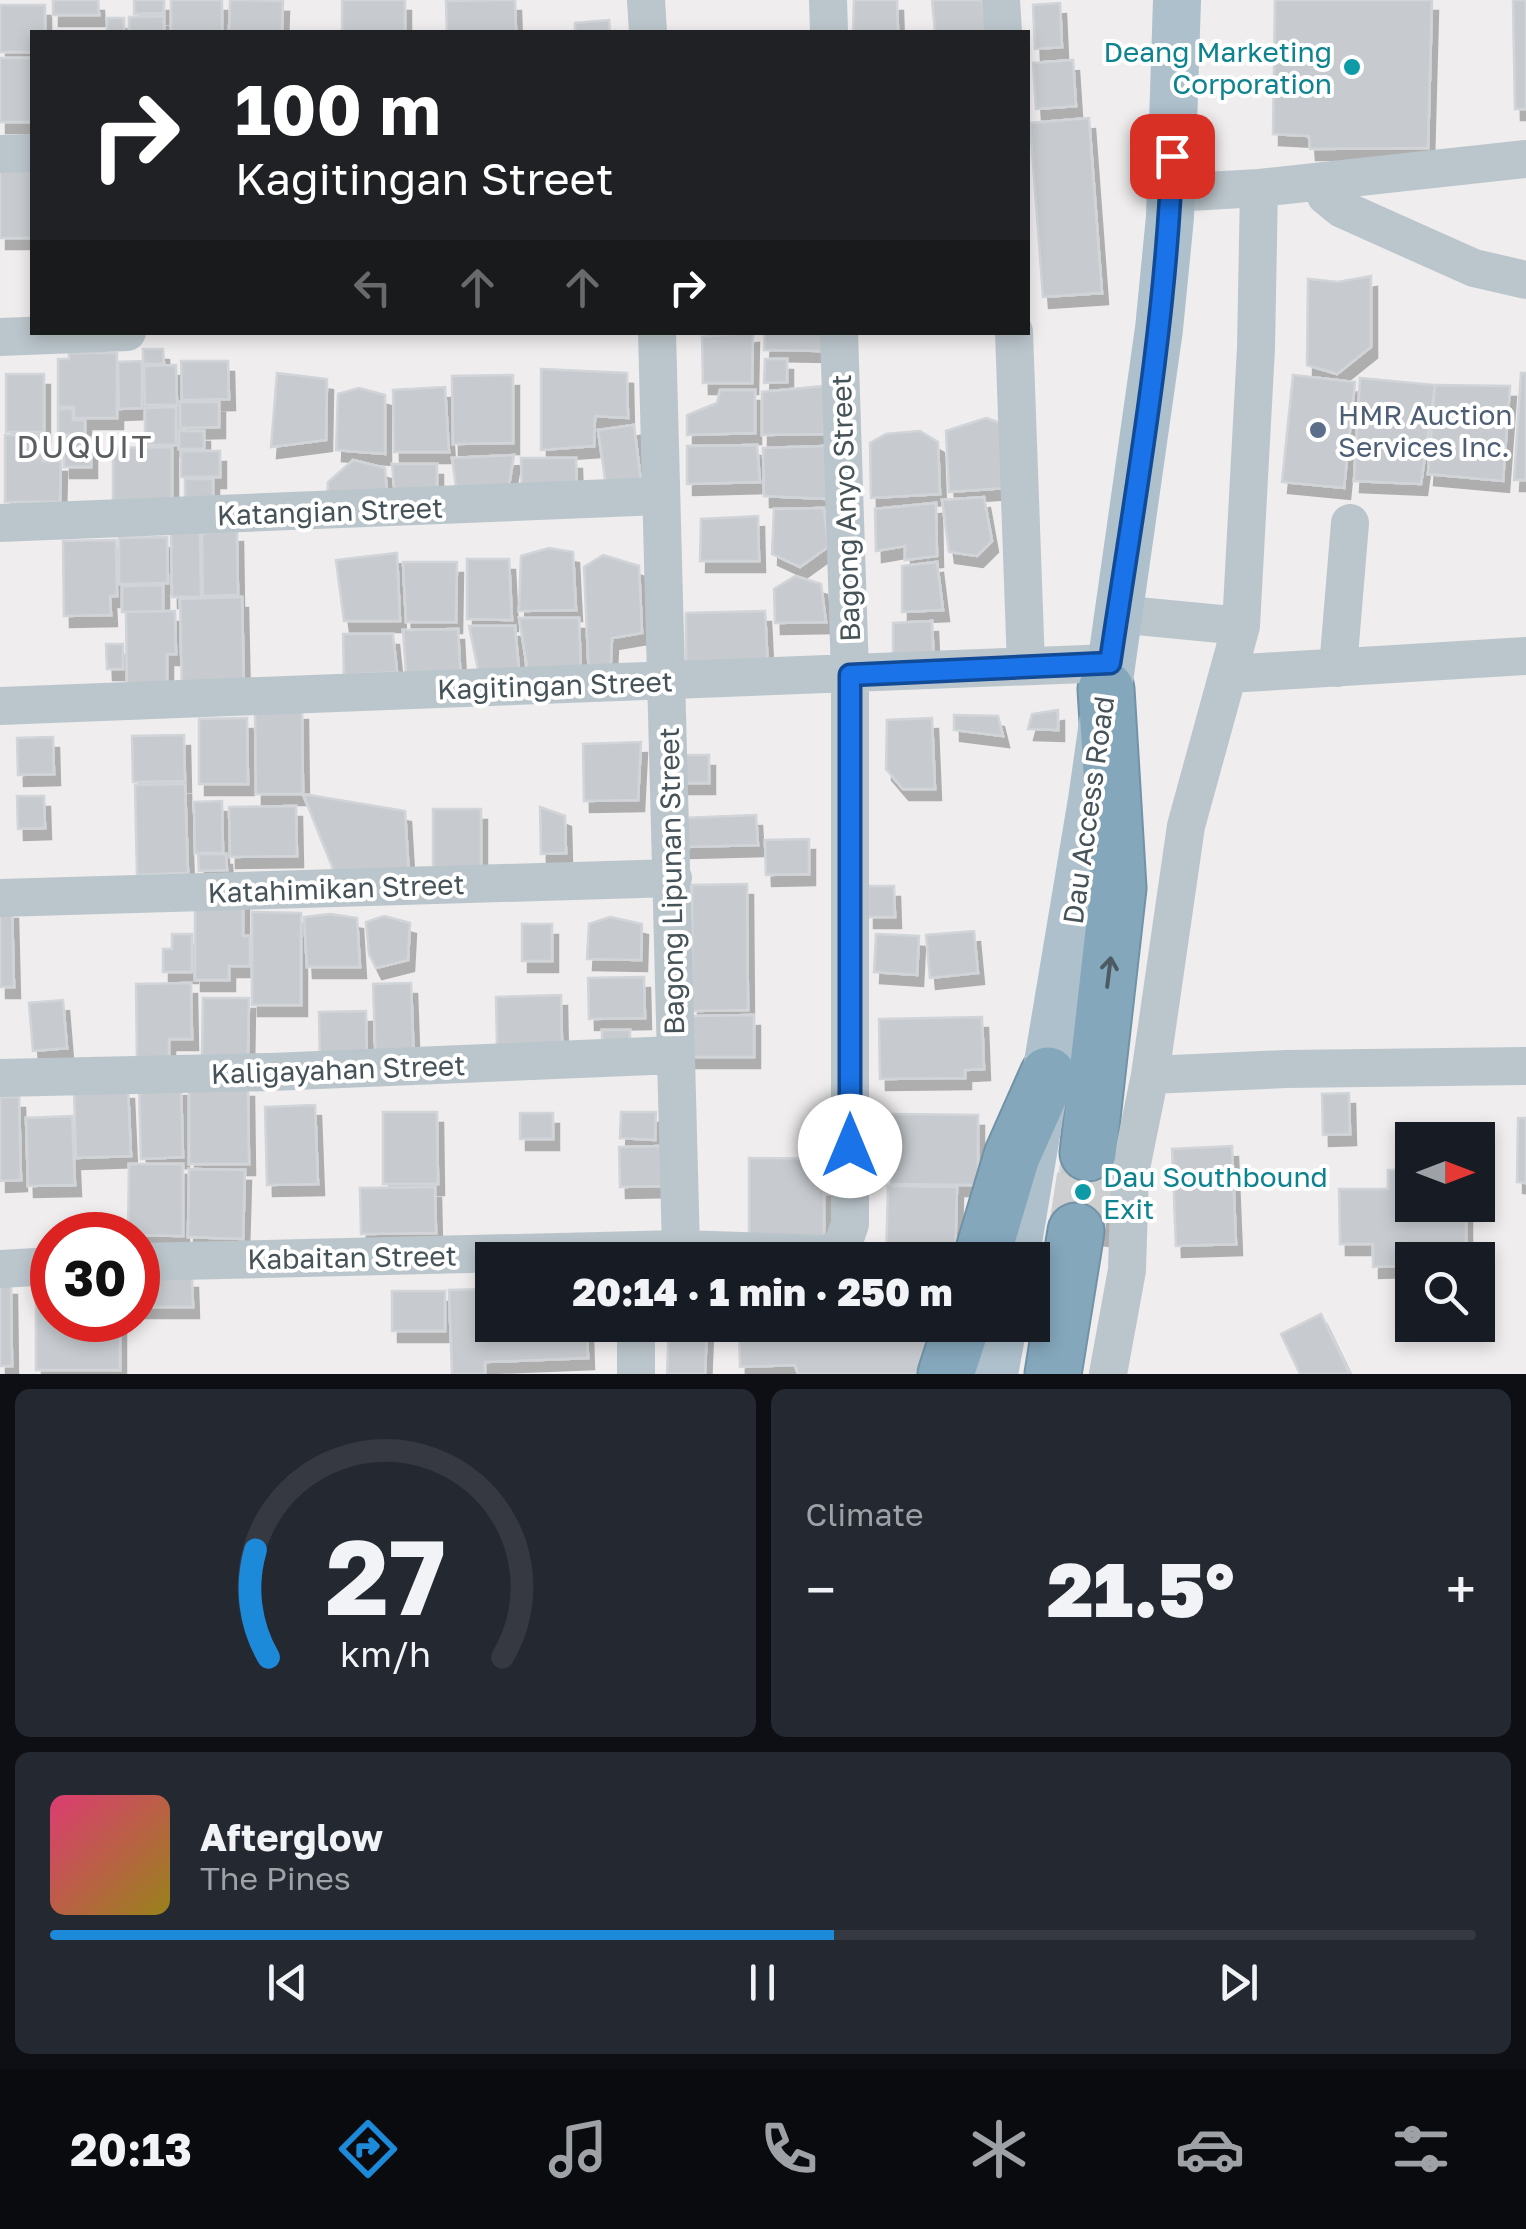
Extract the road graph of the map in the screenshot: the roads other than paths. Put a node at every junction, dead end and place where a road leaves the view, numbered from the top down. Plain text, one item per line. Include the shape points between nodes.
1 (646, 0) edge
2 (828, 0) edge
3 (1001, 0) edge
4 (1177, 0) edge
5 (648, 30) edge
6 (829, 30) edge
7 (1002, 30) edge
8 (30, 152) edge
9 (0, 154) edge
10 (1526, 159) edge
11 (1322, 181) junction
12 (1258, 188) junction
13 (1171, 193) junction
14 (1526, 280) edge
15 (64, 335) edge
16 (656, 335) edge
17 (839, 335) edge
18 (1014, 335) edge
19 (0, 338) edge
20 (660, 496) junction
21 (0, 523) edge
22 (1350, 523) dead end
23 (1117, 614) junction
24 (1241, 626) junction
25 (1526, 656) edge
26 (1026, 666) junction
27 (1338, 668) junction
28 (1228, 674) junction
29 (850, 675) junction
30 (1108, 676) junction
31 (667, 682) junction
32 (0, 706) edge
33 (673, 878) junction
34 (0, 898) edge
35 (675, 1055) junction
36 (1526, 1066) edge
37 (1048, 1075) junction
38 (1150, 1075) junction
39 (0, 1078) edge
40 (1088, 1153) tunnel mouth
41 (850, 1224) joint
42 (1076, 1231) tunnel mouth
43 (681, 1242) edge
44 (844, 1242) edge
45 (987, 1242) edge
46 (1018, 1242) edge
47 (475, 1257) edge
48 (160, 1262) edge
49 (30, 1267) edge
50 (0, 1269) edge
51 (636, 1342) edge
52 (956, 1342) edge
53 (1000, 1342) edge
54 (636, 1374) edge
55 (946, 1374) edge
56 (994, 1374) edge
57 (1053, 1374) edge
58 (1108, 1374) edge

1 - 5 street
2 - 6 street
3 - 7 street
4 - 13 main road, Dau Access Road
8 - 9 street
10 - 11 street
11 - 12 street
11 - 14 street via 1326,196 1342,210 1474,268
12 - 13 street
12 - 24 street
13 - 23 main road, Dau Access Road via 1159,329
15 - 19 street
16 - 20 street, Bagong Lipunan Street
17 - 29 street, Bagong Anyo Street
18 - 26 street
20 - 21 street, Katangian Street
20 - 31 street, Bagong Lipunan Street
22 - 27 street
23 - 24 street
23 - 30 main road, Dau Access Road
24 - 28 street
25 - 27 street
26 - 29 street, Kagitingan Street
26 - 30 street, Kagitingan Street
27 - 28 street
28 - 38 street via 1186,826
29 - 31 street, Kagitingan Street
29 - 41 street, Bagong Anyo Street
30 - 37 main road, Dau Access Road
40 -> 30 highway via 1118,888
31 - 32 street, Kagitingan Street
31 - 33 street, Bagong Lipunan Street
33 - 34 street, Katahimikan Street
33 - 35 street, Bagong Lipunan Street
35 - 39 street, Kaligayahan Street
35 - 43 street, Bagong Lipunan Street
36 - 38 street
37 - 45 highway via 1012,1156
37 - 46 main road, Dau Access Road
38 - 58 street via 1130,1172 1127,1270
41 - 44 street, Kabaitan Street
42 - 57 highway
47 - 48 street, Kabaitan Street
49 - 50 street
51 - 54 street
52 - 55 highway
53 - 56 main road

